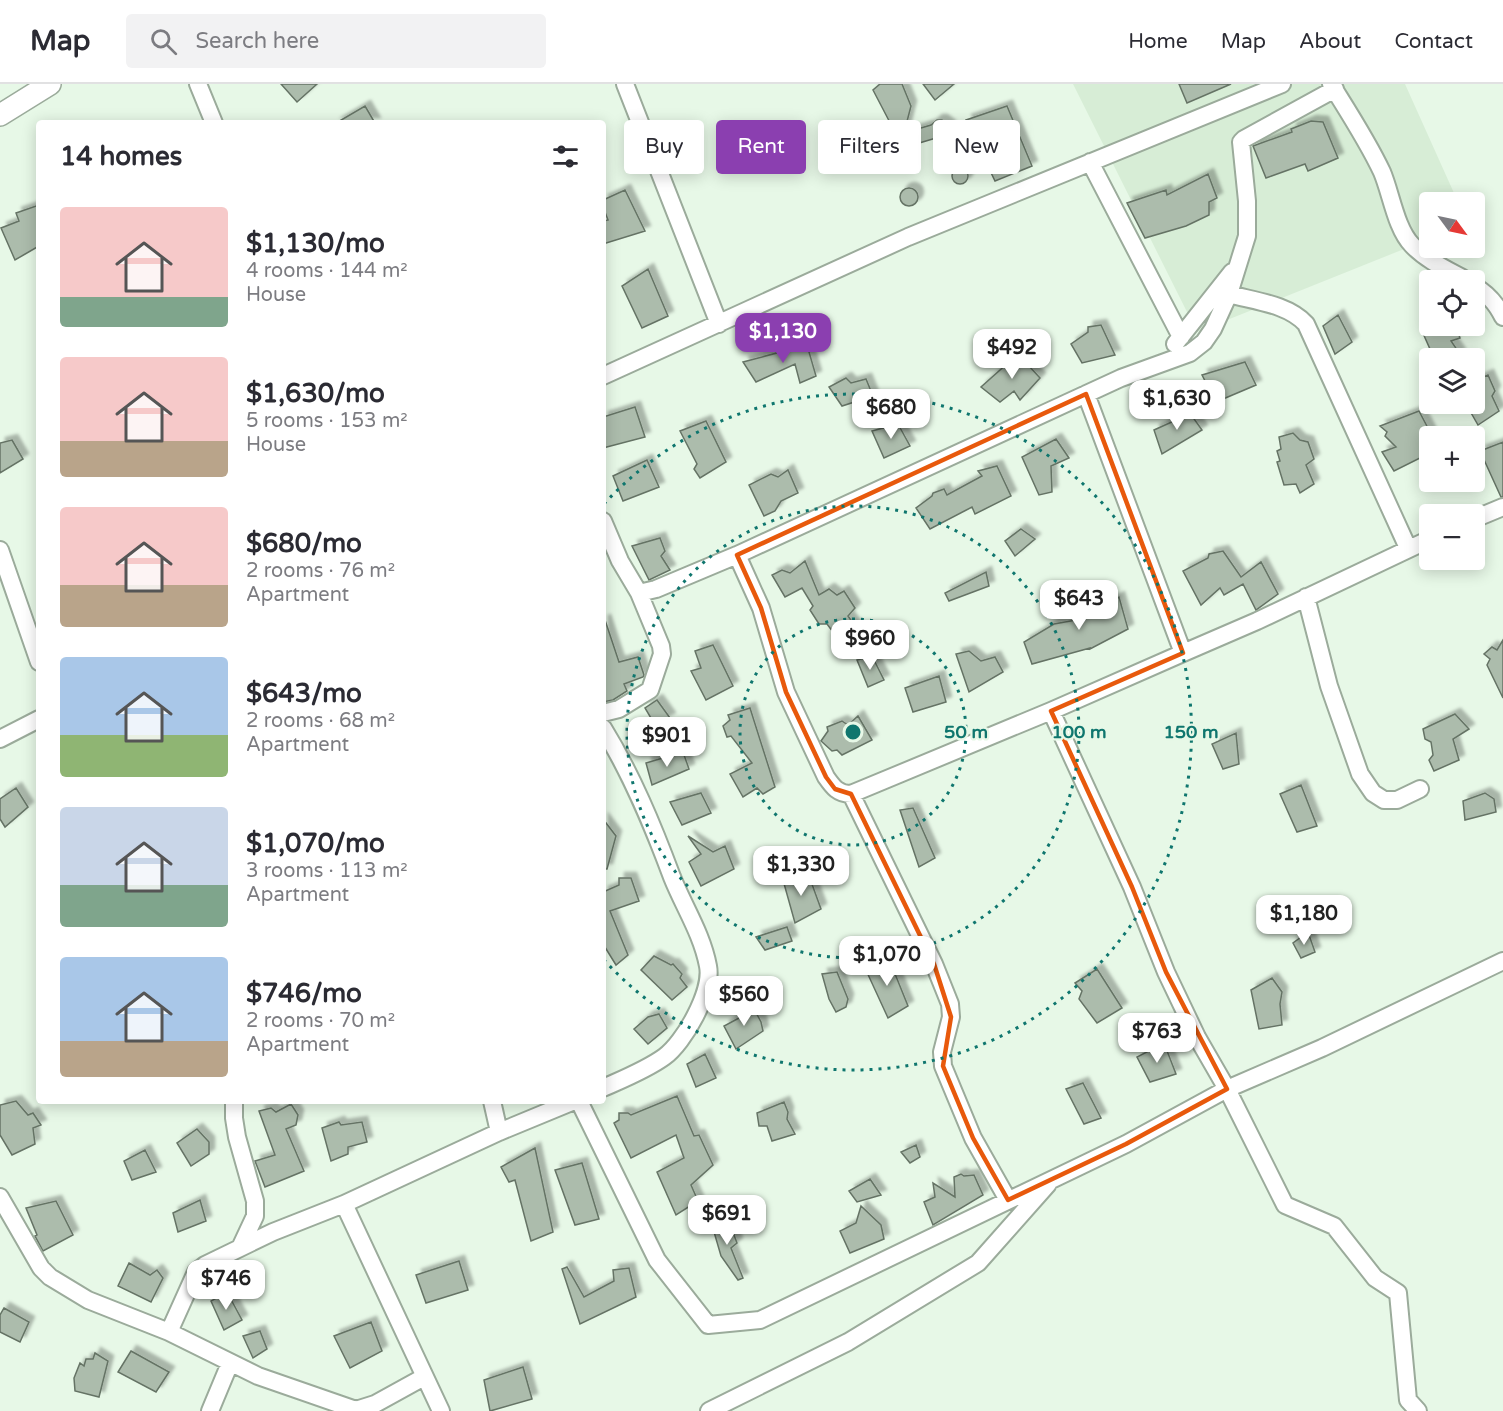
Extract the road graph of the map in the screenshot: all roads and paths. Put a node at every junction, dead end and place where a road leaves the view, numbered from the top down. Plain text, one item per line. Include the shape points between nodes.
1 (50, 84) edge
2 (198, 84) edge
3 (625, 84) edge
4 (1282, 84) edge
5 (1333, 87) edge
6 (0, 115) edge
7 (213, 120) edge
8 (1090, 162) junction
9 (1240, 262) junction
10 (1449, 270) edge
11 (1485, 292) edge
12 (1229, 294) junction
13 (1503, 317) edge
14 (719, 324) junction
15 (1181, 337) junction
16 (1159, 364) junction
17 (606, 375) edge
18 (1086, 394) junction
19 (1503, 507) edge
20 (1485, 514) edge
21 (606, 527) edge
22 (1419, 544) edge
23 (1408, 548) junction
24 (0, 550) edge
25 (737, 555) junction
26 (639, 593) junction
27 (1306, 597) junction
28 (36, 653) edge
29 (1183, 653) junction
30 (1051, 711) junction
31 (606, 712) edge
32 (36, 721) edge
33 (606, 734) edge
34 (0, 739) edge
35 (1420, 789) dead end
36 (851, 794) junction
37 (1503, 961) edge
38 (606, 1086) edge
39 (1227, 1089) junction
40 (234, 1104) edge
41 (493, 1104) edge
42 (567, 1104) edge
43 (580, 1104) edge
44 (499, 1132) junction
45 (1052, 1179) junction
46 (0, 1197) edge
47 (1008, 1200) junction
48 (344, 1204) junction
49 (240, 1248) junction
50 (169, 1332) junction
51 (230, 1363) junction
52 (424, 1377) junction
53 (210, 1411) edge
54 (441, 1411) edge
55 (709, 1411) edge
56 (1418, 1411) edge

1 - 6 main road
2 - 7 street
3 - 14 street
4 - 8 street
5 - 9 street via 1241,142 1247,236
5 - 10 street via 1382,172 1410,243
8 - 14 street via 908,237
8 - 15 street
9 - 12 street
9 - 15 street
11 - 13 street
12 - 16 street via 1204,342 1190,353
12 - 23 street via 1287,309 1306,324
14 - 17 street
15 - 16 street
16 - 18 street
18 - 25 street
18 - 29 street
19 - 20 street
21 - 26 street
22 - 23 street
23 - 27 street
24 - 28 street
25 - 26 street
25 - 36 street via 761,608 786,692 826,777 835,789
26 - 31 street via 661,646 654,684 642,696
27 - 29 street
27 - 35 street via 1329,686 1360,774 1373,793 1384,800 1397,800
29 - 30 street
30 - 36 street
30 - 39 street via 1132,887 1166,972
32 - 34 street
33 - 38 street via 648,817 709,968 701,1006 666,1056
36 - 47 street via 950,1004 943,1066 973,1138
37 - 39 street
39 - 45 street
39 - 56 street via 1285,1205 1334,1226 1375,1278 1398,1293 1408,1400
40 - 49 street via 237,1137 255,1201 255,1216
41 - 44 street
42 - 44 street
43 - 47 street via 657,1260 708,1325 760,1320
44 - 48 street
45 - 47 street
45 - 55 street via 978,1263 848,1342
46 - 50 street via 50,1277 88,1300
48 - 49 street
48 - 52 street
49 - 50 street via 196,1272
50 - 51 street
51 - 52 street via 356,1410
51 - 53 street
52 - 54 street

